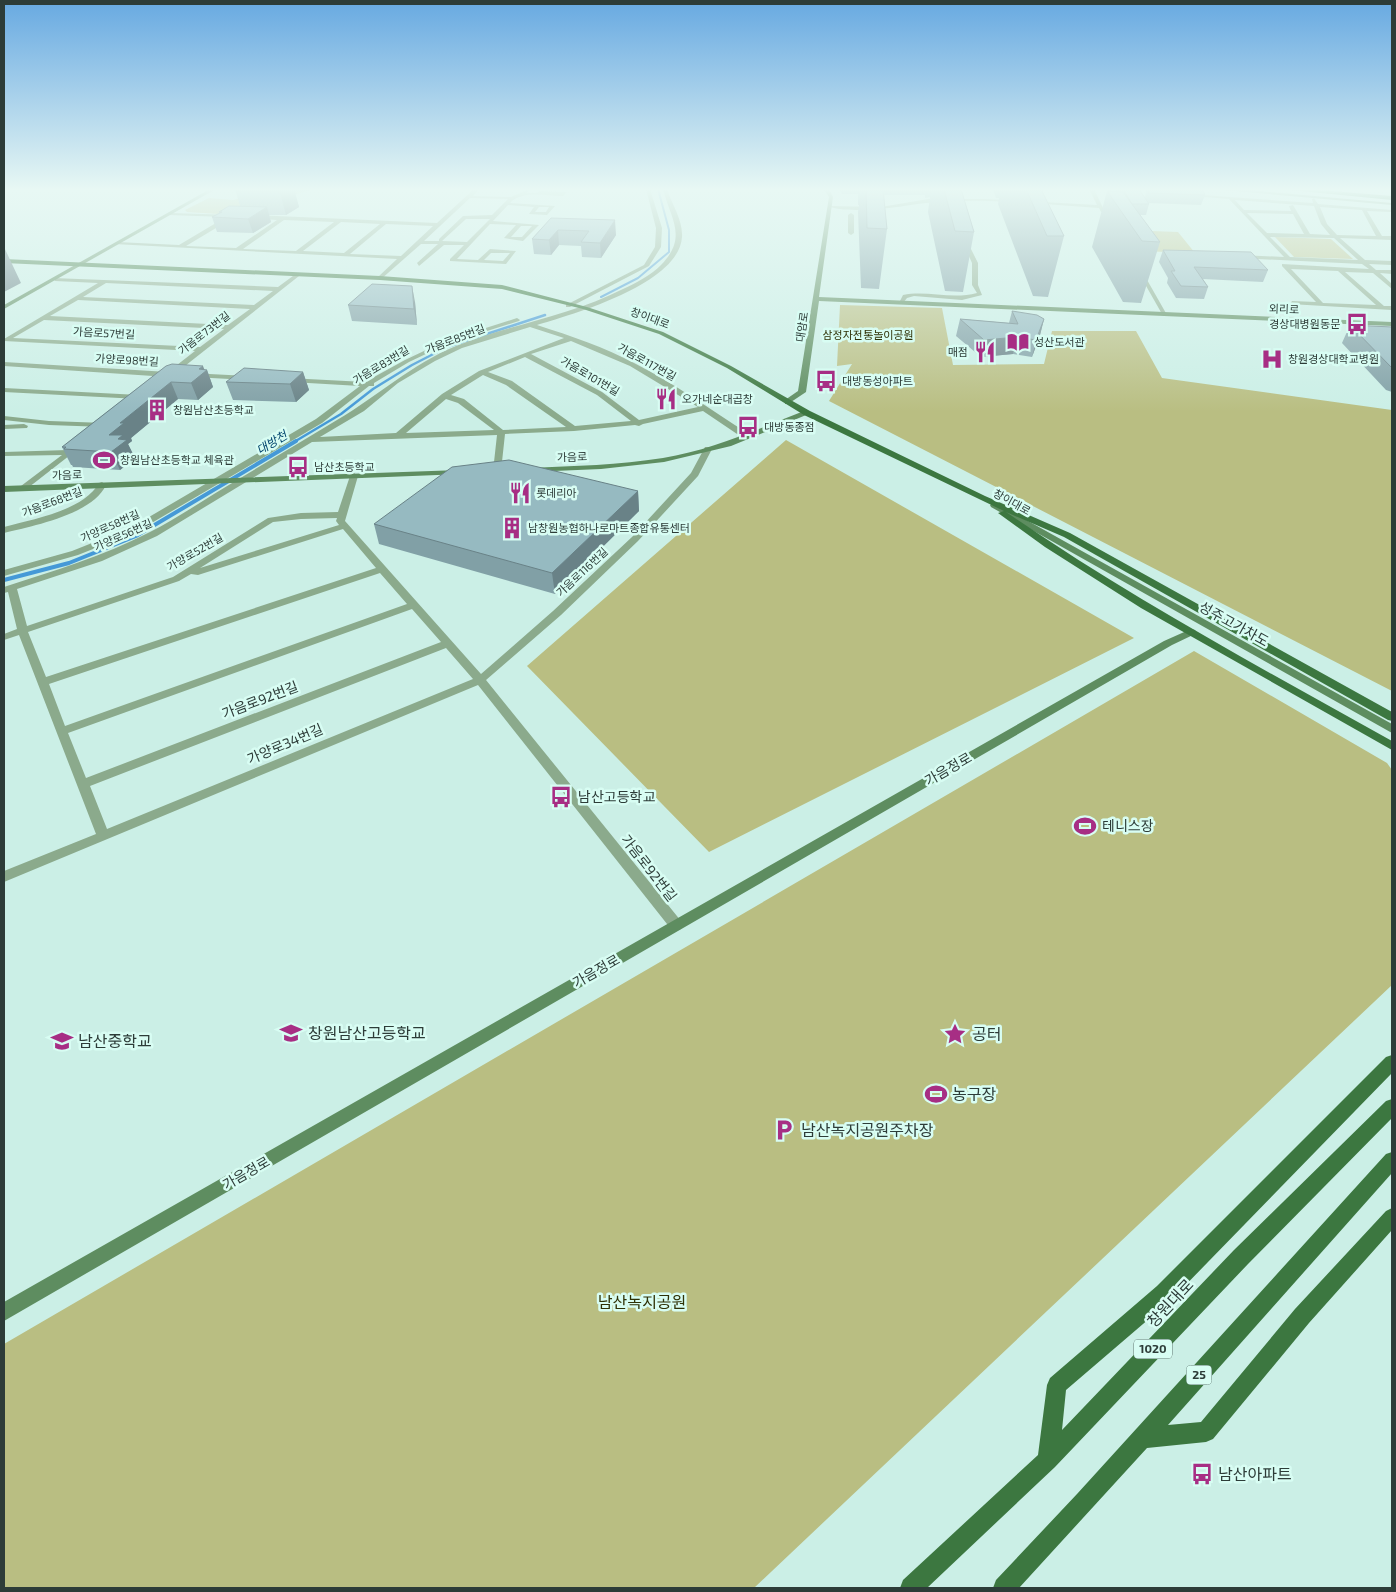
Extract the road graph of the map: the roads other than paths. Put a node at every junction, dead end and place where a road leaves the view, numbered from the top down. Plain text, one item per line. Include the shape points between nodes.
1 (48, 263) edge
2 (83, 263) edge
3 (397, 263) edge
4 (648, 263) edge
5 (665, 263) edge
6 (821, 263) edge
7 (975, 263) edge
8 (1282, 263) edge
9 (1364, 263) edge
10 (1135, 264) edge
11 (80, 265) junction
12 (646, 266) junction
13 (662, 267) junction
14 (1286, 267) junction
15 (1340, 270) junction
16 (1373, 271) junction
17 (1392, 272) edge
18 (297, 275) junction
19 (380, 278) junction
20 (54, 279) junction
21 (106, 281) junction
22 (1392, 287) edge
23 (279, 289) junction
24 (76, 298) junction
25 (816, 299) junction
26 (901, 302) junction
27 (1292, 303) dead end
28 (573, 305) junction
29 (1322, 305) junction
30 (4, 307) edge
31 (255, 307) junction
32 (1382, 307) junction
33 (586, 308) junction
34 (1392, 308) edge
35 (1165, 314) junction
36 (42, 318) junction
37 (1392, 324) edge
38 (529, 325) junction
39 (229, 327) junction
40 (572, 338) junction
41 (5, 340) edge
42 (201, 349) junction
43 (525, 354) junction
44 (4, 364) edge
45 (481, 372) junction
46 (170, 374) junction
47 (180, 374) edge
48 (189, 375) edge
49 (259, 378) edge
50 (279, 379) edge
51 (162, 380) edge
52 (368, 384) junction
53 (390, 384) junction
54 (4, 390) edge
55 (147, 391) edge
56 (445, 396) junction
57 (139, 397) junction
58 (788, 402) junction
59 (132, 403) edge
60 (704, 408) junction
61 (806, 413) junction
62 (4, 418) edge
63 (112, 419) edge
64 (49, 423) junction
65 (639, 424) junction
66 (105, 425) junction
67 (4, 427) edge
68 (574, 429) junction
69 (500, 432) junction
70 (399, 435) junction
71 (91, 436) edge
72 (746, 436) junction
73 (310, 440) junction
74 (84, 441) edge
75 (708, 449) junction
76 (70, 452) junction
77 (4, 454) edge
78 (507, 470) edge
79 (516, 470) edge
80 (488, 471) edge
81 (497, 471) junction
82 (469, 472) edge
83 (354, 476) junction
84 (242, 480) junction
85 (219, 481) junction
86 (102, 485) junction
87 (24, 488) junction
88 (4, 489) edge
89 (982, 498) junction
90 (343, 521) junction
91 (4, 530) edge
92 (1062, 544) joint
93 (382, 569) junction
94 (4, 573) edge
95 (176, 578) junction
96 (8, 590) edge
97 (413, 605) junction
98 (23, 632) junction
99 (1190, 632) junction
100 (4, 637) edge
101 (448, 643) junction
102 (480, 680) junction
103 (42, 682) junction
104 (1364, 702) junction
105 (1392, 713) edge
106 (1392, 717) edge
107 (1392, 729) edge
108 (62, 731) junction
109 (1392, 746) edge
110 (82, 784) junction
111 (102, 836) junction
112 (4, 877) edge
113 (676, 925) junction
114 (1392, 1062) edge
115 (1392, 1107) edge
116 (1392, 1160) edge
117 (1392, 1217) edge
118 (4, 1312) edge
119 (1143, 1438) junction
120 (1048, 1460) junction
121 (911, 1588) edge
122 (1004, 1588) edge

1 - 11 main road, 창이대로
2 - 11 street
3 - 19 street
4 - 12 street
5 - 13 street, 가음로85번길
6 - 25 street, 대암로
7 - 26 street via 975,285 980,294 970,298 916,294 905,296
8 - 14 street
9 - 16 street
10 - 35 street
11 - 18 main road, 창이대로
11 - 20 street
12 - 13 street
12 - 28 street, 가음로83번길
13 - 33 street, 가음로85번길 via 631,289
14 - 15 street
14 - 29 street
15 - 16 street
15 - 32 street
16 - 17 street
16 - 22 street
18 - 19 main road, 창이대로
18 - 23 street, 가음로73번길
19 - 28 main road, 창이대로 via 502,288
20 - 21 street
20 - 30 street
21 - 23 street
21 - 24 street, 가음로57번길
23 - 31 street, 가음로73번길
24 - 31 street
24 - 36 street, 가음로57번길
25 - 26 street, 외리로
25 - 58 street, 대암로 via 802,392
26 - 35 street, 외리로
27 - 29 street
28 - 33 main road, 창이대로
28 - 52 street, 가음로83번길 via 447,342
29 - 32 street
31 - 39 street, 가음로73번길
32 - 34 street
33 - 38 street, 가음로85번길
33 - 58 main road, 창이대로 via 661,333 729,367
35 - 37 street, 외리로
36 - 39 street, 가음로57번길
36 - 41 street, 가음로57번길
38 - 40 street, 가음로117번길
38 - 53 street, 가음로85번길 via 461,347 422,364
39 - 42 street, 가음로73번길
40 - 43 street, 가음로101번길
40 - 60 street, 가음로117번길 via 617,357
41 - 42 street, 가음로57번길
42 - 46 street, 가음로73번길
43 - 45 street, 가음로101번길
43 - 65 street, 가음로101번길 via 578,379 620,406
44 - 46 street, 가양로98번길
45 - 56 street, 가음로101번길
45 - 68 street via 508,383
46 - 47 street, 가양로98번길
46 - 51 street, 가음로73번길
48 - 49 street
50 - 52 street
52 - 53 street
52 - 85 street, 가음로83번길 via 319,421
53 - 73 street, 가음로85번길 via 361,409
54 - 57 street
55 - 57 street
56 - 69 street via 461,401
56 - 70 street, 가음로101번길
57 - 59 street
58 - 61 main road, 창이대로
60 - 65 street
60 - 72 street, 가음로117번길
61 - 72 street, 가음로
61 - 89 main road, 창이대로
62 - 64 street
63 - 66 street
64 - 66 street
64 - 67 street
65 - 68 street
66 - 71 street
68 - 69 street
69 - 70 street
69 - 81 street
70 - 73 street
72 - 75 street, 가음로
73 - 84 street, 가음로85번길
74 - 76 street
75 - 79 street, 가음로 via 664,460 610,466
75 - 102 street, 가음로116번길 via 695,474 635,539
76 - 77 street
76 - 87 street
78 - 81 street
80 - 81 street
82 - 83 street
83 - 84 street
83 - 90 street
84 - 85 street, 가음로
84 - 96 street, 가양로56번길 via 154,534 98,559
85 - 86 street, 가음로
85 - 94 street, 가양로58번길 via 135,529 75,553
86 - 87 street, 가음로
86 - 91 street, 가음로68번길 via 94,498
87 - 88 street, 가음로
89 - 92 street, 창이대로
89 - 99 main road via 1054,550
89 - 104 main road via 1066,535
90 - 93 street, 가음로92번길
90 - 95 street
90 - 95 street, 가양로52번길 via 301,516 271,520
92 - 107 street, 성주고가차도
93 - 97 street, 가음로92번길
93 - 103 street
95 - 98 street, 가양로52번길
96 - 98 street
97 - 101 street, 가음로92번길
97 - 108 street
98 - 100 street, 가양로52번길
98 - 103 street
99 - 109 main road
99 - 113 street, 가음정로
101 - 102 street, 가음로92번길
101 - 110 street, 가음로92번길
102 - 111 street, 가양로34번길
102 - 113 street, 가음로92번길
103 - 108 street
104 - 105 main road
104 - 106 main road
108 - 110 street
110 - 111 street
111 - 112 street, 가양로34번길
113 - 118 street, 가음정로
114 - 120 main road via 1164,1293 1057,1385
115 - 120 main road, 창원대로 / 1020 via 1241,1257
116 - 119 main road, 25
117 - 119 main road via 1302,1316 1206,1432
119 - 122 main road, 25
120 - 121 main road, 창원대로 / 1020

